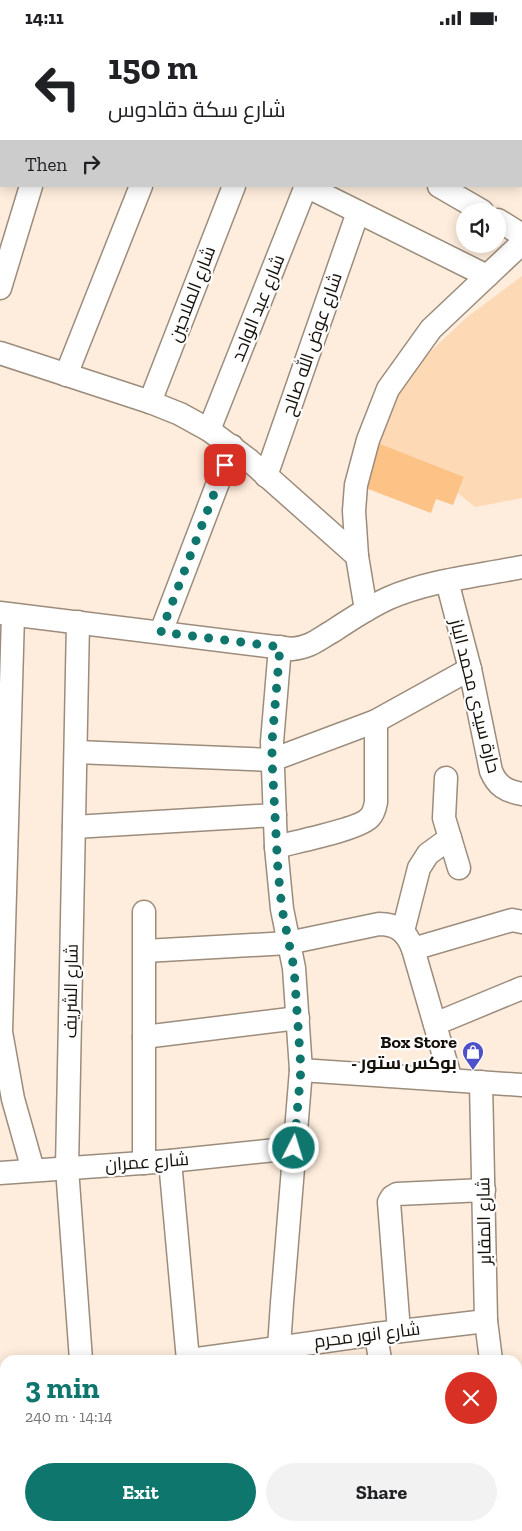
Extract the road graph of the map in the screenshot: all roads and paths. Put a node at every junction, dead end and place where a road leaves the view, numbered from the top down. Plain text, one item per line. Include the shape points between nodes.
1 (31, 187) edge
2 (141, 187) edge
3 (234, 187) edge
4 (306, 187) edge
5 (308, 187) edge
6 (441, 187) edge
7 (468, 203) edge
8 (358, 212) junction
9 (506, 226) edge
10 (522, 235) edge
11 (522, 243) edge
12 (486, 275) junction
13 (0, 288) edge
14 (0, 354) edge
15 (66, 375) junction
16 (150, 401) junction
17 (209, 430) junction
18 (232, 446) junction
19 (266, 476) junction
20 (357, 556) junction
21 (522, 567) edge
22 (447, 581) junction
23 (366, 610) junction
24 (6, 614) edge
25 (78, 622) junction
26 (161, 632) junction
27 (280, 647) junction
28 (470, 669) junction
29 (376, 721) junction
30 (76, 753) junction
31 (272, 760) junction
32 (446, 778) dead end
33 (522, 794) edge
34 (275, 815) junction
35 (74, 827) junction
36 (450, 838) junction
37 (276, 847) junction
38 (459, 868) dead end
39 (144, 912) dead end
40 (522, 922) edge
41 (408, 940) junction
42 (288, 943) junction
43 (145, 951) junction
44 (522, 988) edge
45 (298, 1018) junction
46 (435, 1024) junction
47 (0, 1032) edge
48 (144, 1037) junction
49 (301, 1069) junction
50 (451, 1080) junction
51 (481, 1082) junction
52 (522, 1085) edge
53 (6, 1099) edge
54 (294, 1148) junction
55 (170, 1161) junction
56 (144, 1163) junction
57 (67, 1167) junction
58 (33, 1170) junction
59 (0, 1173) edge
60 (484, 1189) junction
61 (486, 1321) junction
62 (398, 1331) junction
63 (376, 1334) junction
64 (279, 1353) edge
65 (81, 1355) edge
66 (189, 1355) edge
67 (253, 1355) edge
68 (379, 1355) edge
69 (490, 1355) edge

1 - 13 street
2 - 15 street
3 - 16 street, شارع الملاحين
4 - 17 street, شارع عبد الواحد
5 - 8 street
6 - 7 street
8 - 12 street
8 - 19 street, شارع عوض الله صالح
9 - 10 street
11 - 12 street
12 - 20 street via 431,329 388,389 368,440 356,485
14 - 15 street
15 - 16 street
16 - 17 street
17 - 18 street
18 - 19 street
18 - 26 street
19 - 20 street
20 - 23 street
21 - 22 street
22 - 23 street via 408,590
22 - 28 street, حارة سيدى محمد الباز
23 - 27 street via 316,643 292,649
24 - 25 street
24 - 47 street
25 - 26 street
25 - 30 street, شارع الشريف
26 - 27 street
27 - 31 street
28 - 29 street
28 - 33 street, حارة سيدى محمد الباز via 494,777 503,788
29 - 31 street
29 - 37 street via 376,802 370,817 356,825
30 - 31 street
30 - 35 street, شارع الشريف
31 - 34 street
32 - 36 street via 444,819
34 - 35 street
34 - 37 street
35 - 57 street, شارع الشريف
36 - 38 street
36 - 41 street via 428,854 419,868
37 - 42 street
39 - 43 street
40 - 41 street via 512,920
41 - 42 street via 387,924 378,924
41 - 46 street
42 - 43 street
42 - 45 street via 294,968
43 - 48 street
44 - 46 street
45 - 48 street
45 - 49 street
46 - 50 street
47 - 53 street
48 - 56 street
49 - 50 street
49 - 54 street
50 - 51 street
51 - 52 street
51 - 60 street, شارع المقابر
53 - 58 street
54 - 55 street, شارع عمران
54 - 64 street
55 - 56 street, شارع عمران
55 - 66 street
56 - 57 street, شارع عمران
57 - 58 street, شارع عمران
57 - 65 street, شارع الشريف
58 - 59 street, شارع عمران
60 - 61 street, شارع المقابر
60 - 62 street via 397,1194 392,1197
61 - 62 street, شارع انور محرم
61 - 69 street, شارع المقابر
62 - 63 street, شارع انور محرم
63 - 64 street, شارع انور محرم
63 - 68 street
64 - 67 street, شارع انور محرم

